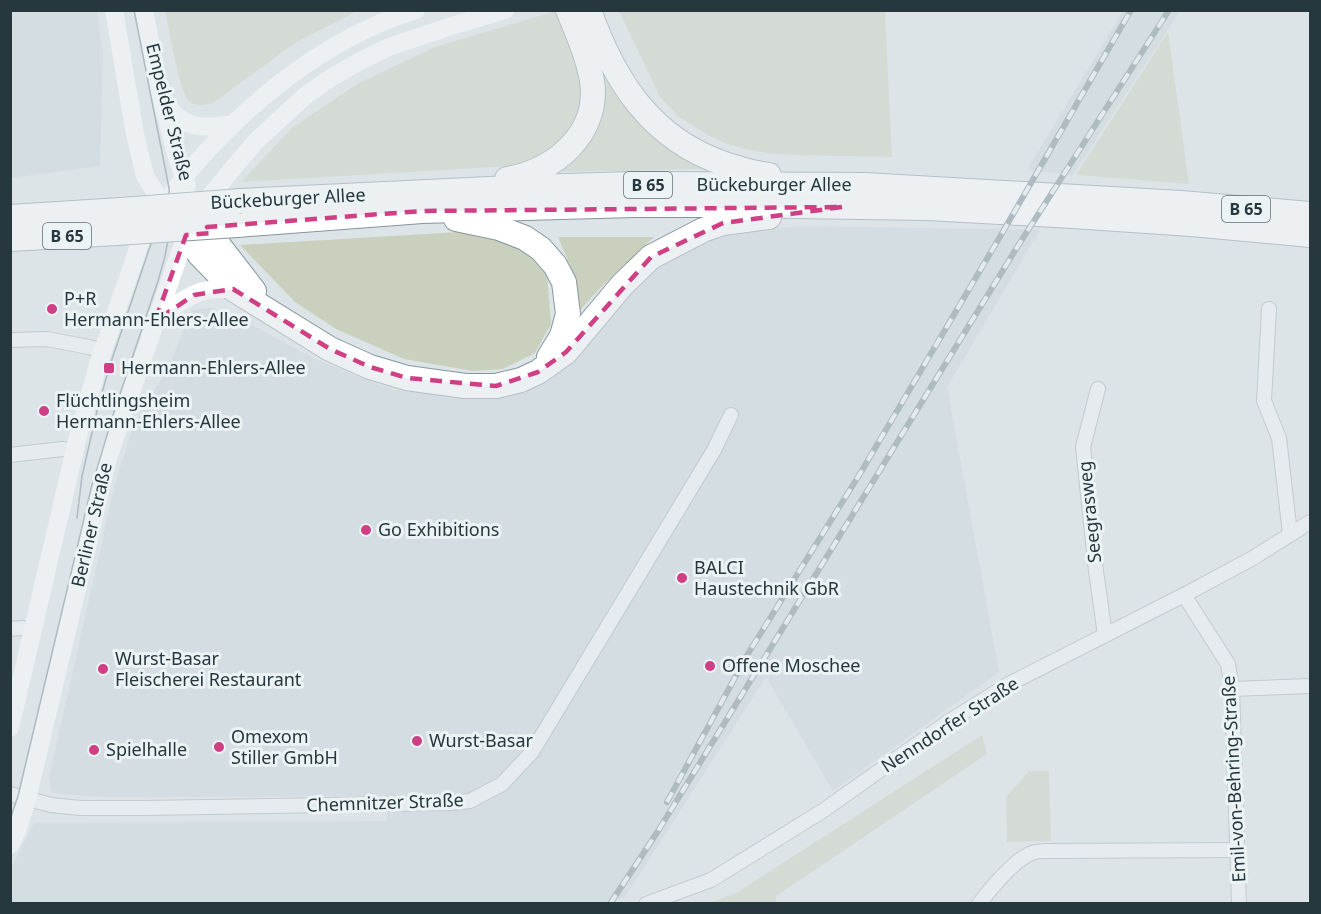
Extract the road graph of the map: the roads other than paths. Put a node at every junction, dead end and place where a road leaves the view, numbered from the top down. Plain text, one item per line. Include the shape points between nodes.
1 (114, 10) edge
2 (144, 10) edge
3 (416, 10) edge
4 (505, 10) edge
5 (568, 10) edge
6 (589, 10) edge
7 (160, 93) junction
8 (233, 124) junction
9 (183, 178) junction
10 (864, 185) junction
11 (427, 201) junction
12 (164, 206) junction
13 (842, 207) junction
14 (199, 212) junction
15 (1311, 214) edge
16 (10, 217) edge
17 (119, 221) junction
18 (211, 234) junction
19 (186, 235) junction
20 (1311, 235) edge
21 (144, 236) junction
22 (10, 239) edge
23 (233, 289) junction
24 (1269, 309) dead end
25 (279, 318) junction
26 (155, 321) junction
27 (10, 340) edge
28 (103, 351) junction
29 (538, 372) junction
30 (1098, 389) dead end
31 (731, 416) dead end
32 (76, 443) junction
33 (10, 455) edge
34 (1311, 522) edge
35 (1290, 534) junction
36 (1184, 595) junction
37 (10, 629) edge
38 (34, 630) junction
39 (1105, 635) junction
40 (1311, 686) edge
41 (1232, 689) junction
42 (10, 728) edge
43 (19, 797) edge
44 (10, 846) edge
45 (1237, 850) junction
46 (646, 903) edge
47 (979, 903) edge
48 (1239, 903) edge

1 - 12 street, Empelder Straße via 145,176
2 - 7 street, Empelder Straße
3 - 8 street via 326,51 274,88
4 - 14 street via 389,46 329,79 255,142
5 - 11 highway via 592,83 588,121 577,140 548,165
6 - 10 highway via 612,65 634,99 659,127 684,146 754,174
7 - 8 street via 177,118 193,126
7 - 9 street, Empelder Straße
8 - 9 street
9 - 12 street
9 - 14 street, Empelder Straße
10 - 11 highway, Bückeburger Allee / B 65 via 533,187
10 - 15 highway, Bückeburger Allee / B 65
11 - 13 highway, Bückeburger Allee / B 65
11 - 17 highway, Bückeburger Allee / B 65, bridge via 237,225
11 - 17 highway, Bückeburger Allee / B 65, bridge via 241,201
11 - 29 highway via 525,238 555,265 564,282 568,314 562,336
12 - 19 street
12 - 21 street, Berliner Straße
13 - 20 highway, Bückeburger Allee / B 65 via 1073,216
13 - 29 highway via 723,223 651,257 566,352
14 - 18 highway
14 - 19 street, Berliner Straße
16 - 17 highway, B 65
17 - 22 highway, B 65
18 - 19 street
18 - 25 highway via 249,286
19 - 21 street
19 - 23 highway
19 - 26 street, Berliner Straße
21 - 28 street, Berliner Straße
23 - 25 highway
23 - 26 street via 205,291
24 - 35 street via 1264,401 1279,438
25 - 29 highway via 330,349 407,378 495,386
26 - 43 street, Berliner Straße via 108,458
27 - 28 street via 47,339
28 - 32 street, Berliner Straße
30 - 39 street, Seegrasweg via 1083,447
31 - 43 street, Chemnitzer Straße via 532,752 502,784 470,801 450,803 80,808
32 - 33 street
32 - 38 street, Berliner Straße
34 - 35 street, Nenndorfer Straße
35 - 36 street, Nenndorfer Straße
36 - 39 street, Nenndorfer Straße
36 - 41 street, Emil-von-Behring-Straße via 1228,664
37 - 38 street
38 - 42 street, Berliner Straße
39 - 46 street, Nenndorfer Straße via 999,689 824,810 711,880
40 - 41 street
41 - 45 street, Emil-von-Behring-Straße
43 - 44 street, Berliner Straße via 18,829
45 - 47 street via 1033,852 1010,868
45 - 48 street, Emil-von-Behring-Straße

